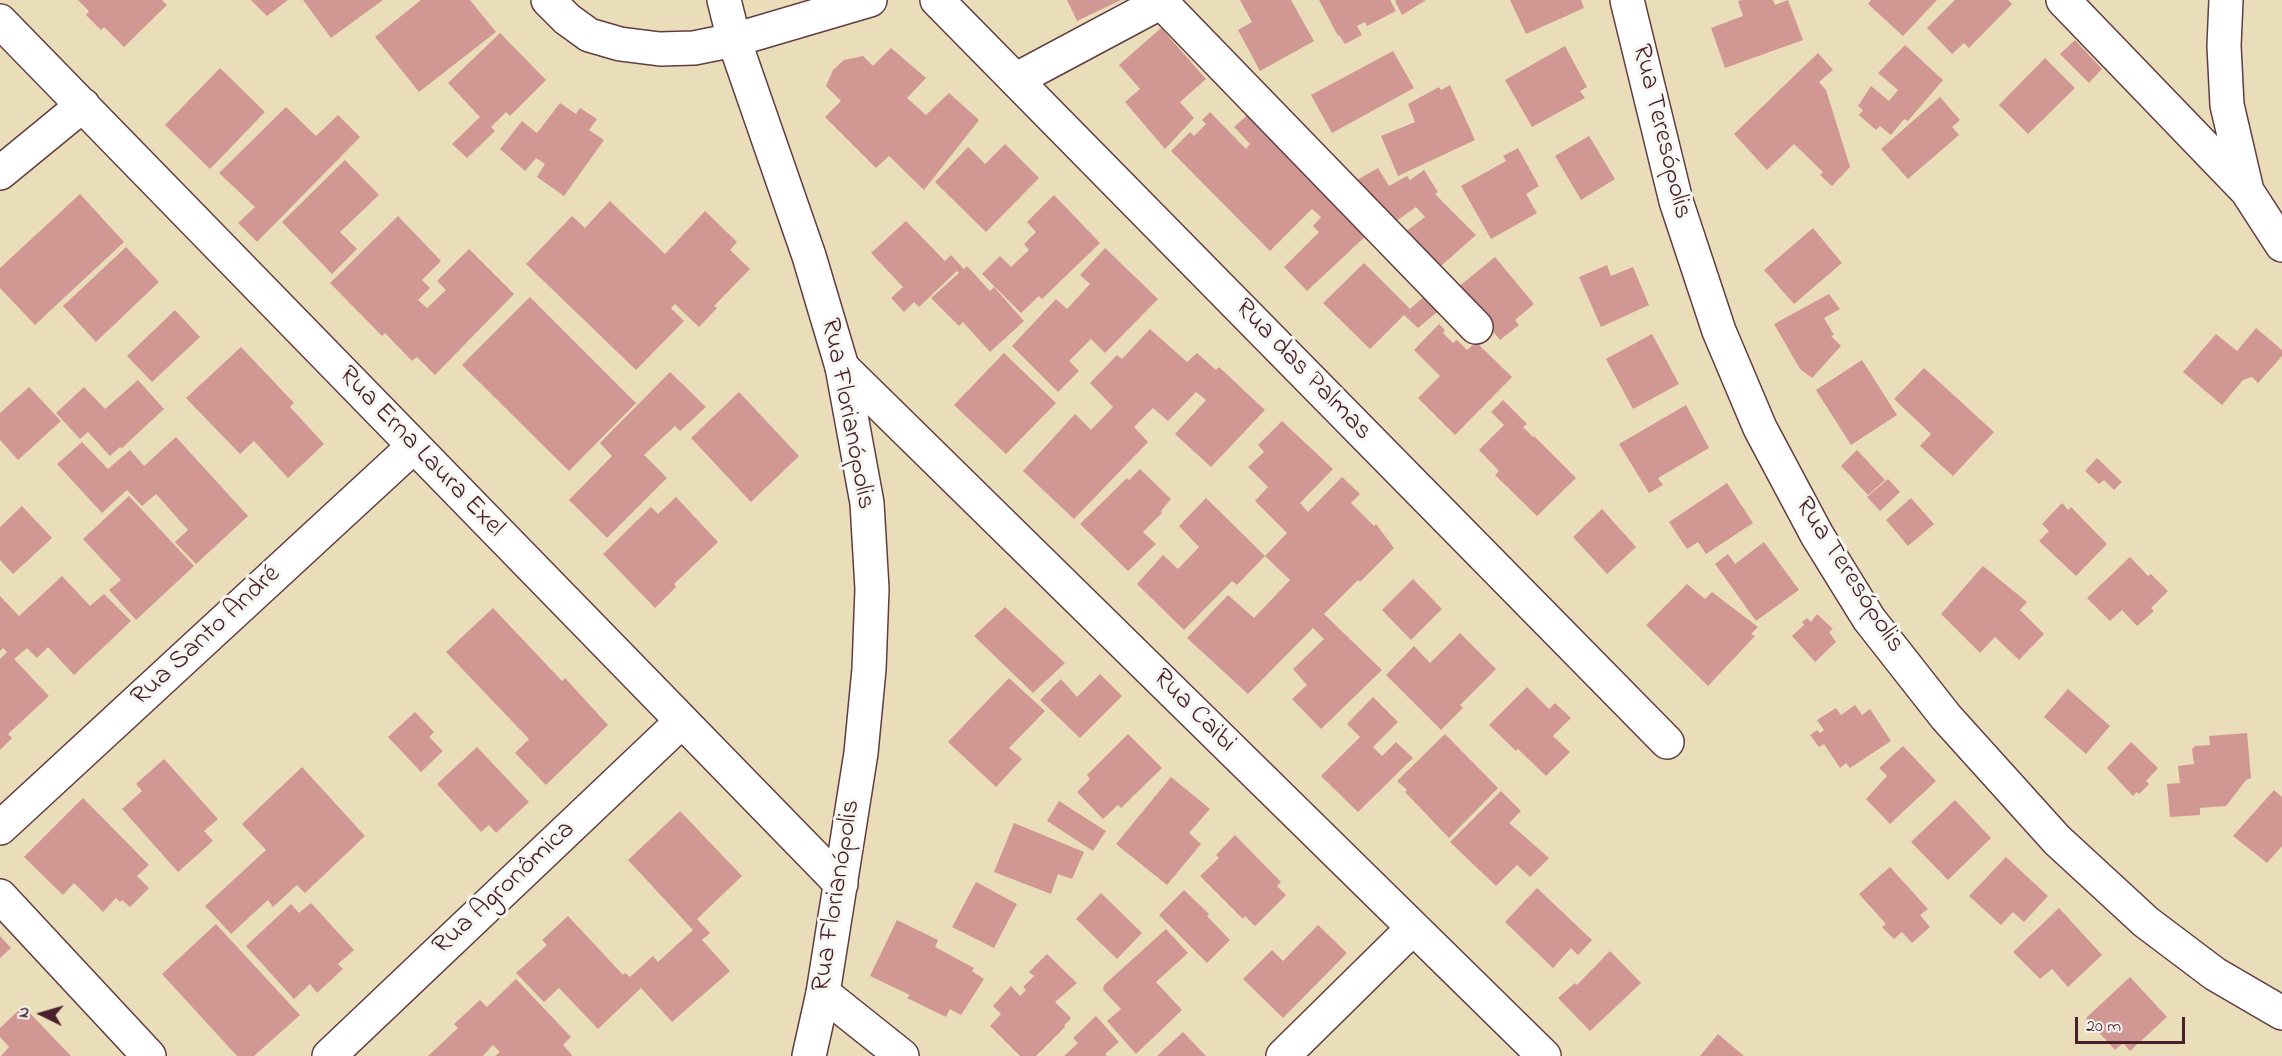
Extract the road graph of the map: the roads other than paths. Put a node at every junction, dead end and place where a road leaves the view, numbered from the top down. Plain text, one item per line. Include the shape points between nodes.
1 (548, 0) edge
2 (724, 0) edge
3 (870, 0) edge
4 (937, 0) edge
5 (1627, 0) edge
6 (2063, 0) edge
7 (2226, 0) edge
8 (1163, 1) edge
9 (0, 21) edge
10 (734, 40) junction
11 (1017, 79) junction
12 (83, 105) junction
13 (0, 173) edge
14 (2247, 190) junction
15 (2282, 245) edge
16 (1476, 327) dead end
17 (843, 367) junction
18 (414, 446) junction
19 (682, 721) junction
20 (1666, 742) dead end
21 (0, 828) edge
22 (841, 884) junction
23 (0, 896) edge
24 (1413, 928) junction
25 (823, 993) junction
26 (2282, 1013) edge
27 (148, 1056) edge
28 (329, 1056) edge
29 (809, 1056) edge
30 (902, 1056) edge
31 (1283, 1056) edge
32 (1544, 1056) edge

1 - 10 street via 589,35 620,44 660,50
2 - 10 street, Rua Florianópolis
3 - 10 street
4 - 11 street, Rua das Palmas
5 - 26 street, Rua Teresópolis via 1676,201 1719,331 1760,428 1817,535 1869,619 1946,717 2057,840 2146,922 2215,974
6 - 14 street
7 - 14 street via 2227,105
8 - 11 street
8 - 16 street
9 - 12 street, Rua Erna Laura Exel
10 - 17 street, Rua Florianópolis
11 - 20 street, Rua das Palmas
12 - 13 street
12 - 18 street, Rua Erna Laura Exel
14 - 15 street
17 - 22 street, Rua Florianópolis via 867,503 872,589 861,753
17 - 24 street, Rua Caibi
18 - 19 street, Rua Erna Laura Exel
18 - 21 street, Rua Santo André
19 - 22 street, Rua Erna Laura Exel
19 - 28 street, Rua Agronômica
22 - 25 street, Rua Florianópolis
23 - 27 street
24 - 31 street
24 - 32 street, Rua Caibi
25 - 29 street, Rua Florianópolis
25 - 30 street

